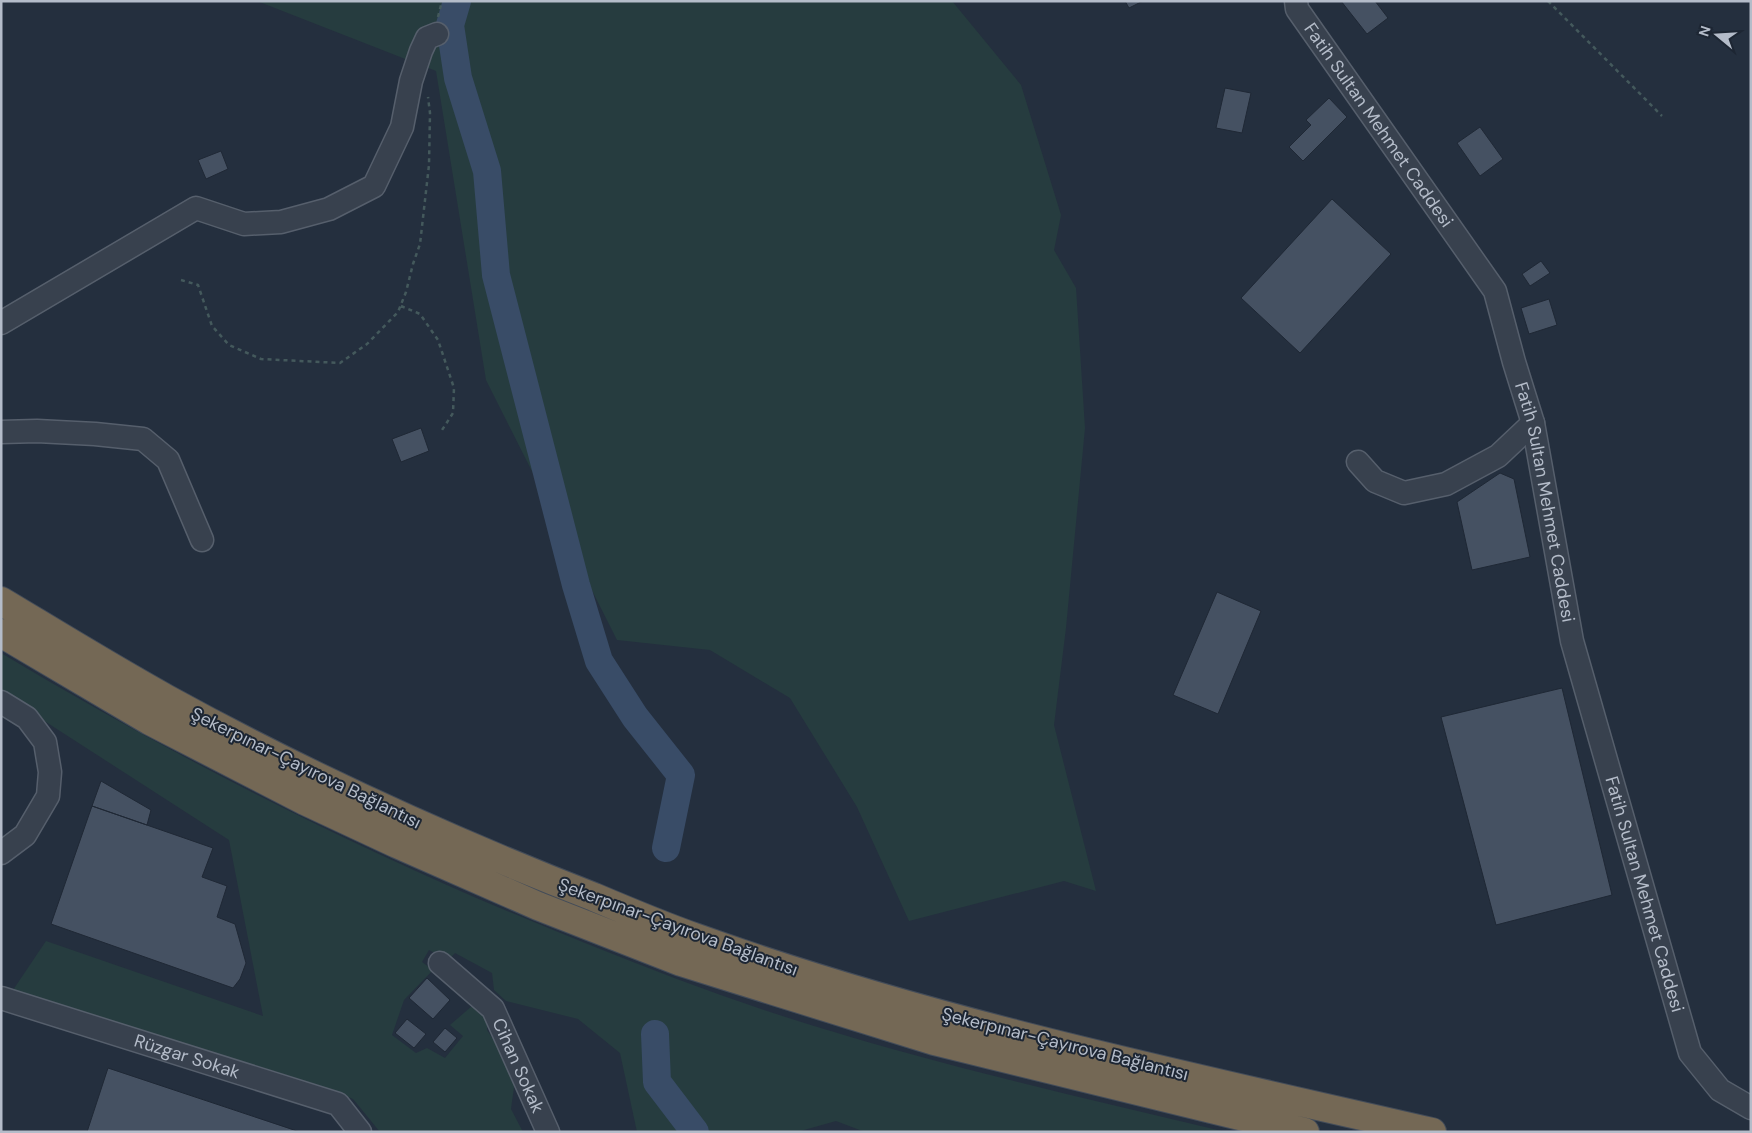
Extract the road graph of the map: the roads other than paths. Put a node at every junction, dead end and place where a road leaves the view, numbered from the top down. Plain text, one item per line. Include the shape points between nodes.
1 (1296, 1) edge
2 (437, 34) road end
3 (1, 323) edge
4 (1533, 423) junction
5 (1, 432) edge
6 (1358, 462) dead end
7 (202, 540) dead end
8 (1, 601) edge
9 (1, 634) edge
10 (1, 702) edge
11 (1, 853) edge
12 (440, 963) dead end
13 (1, 998) edge
14 (1751, 1108) edge
15 (360, 1132) edge
16 (548, 1132) edge
17 (1305, 1132) edge
18 (1432, 1132) edge

1 - 4 street, Fatih Sultan Mehmet Caddesi via 1297,9 1494,291
2 - 3 street via 427,38 421,51 402,127 374,186 329,209 280,222 244,224 196,208
4 - 6 street via 1498,456 1446,484 1404,493 1375,481
4 - 14 street, Fatih Sultan Mehmet Caddesi via 1572,640 1690,1053 1720,1090
5 - 7 street via 37,431 143,439 168,460
8 - 18 highway, Şekerpınar-Çayırova Bağlantısı via 167,699 317,777 413,822 693,936 998,1030
9 - 17 highway, Şekerpınar-Çayırova Bağlantısı via 150,721 305,801 538,906 663,955 934,1041
10 - 11 street via 28,718 45,742 50,772 48,796 25,835
12 - 16 street, Cihan Sokak via 492,1009
13 - 15 street, Rüzgar Sokak via 338,1104

